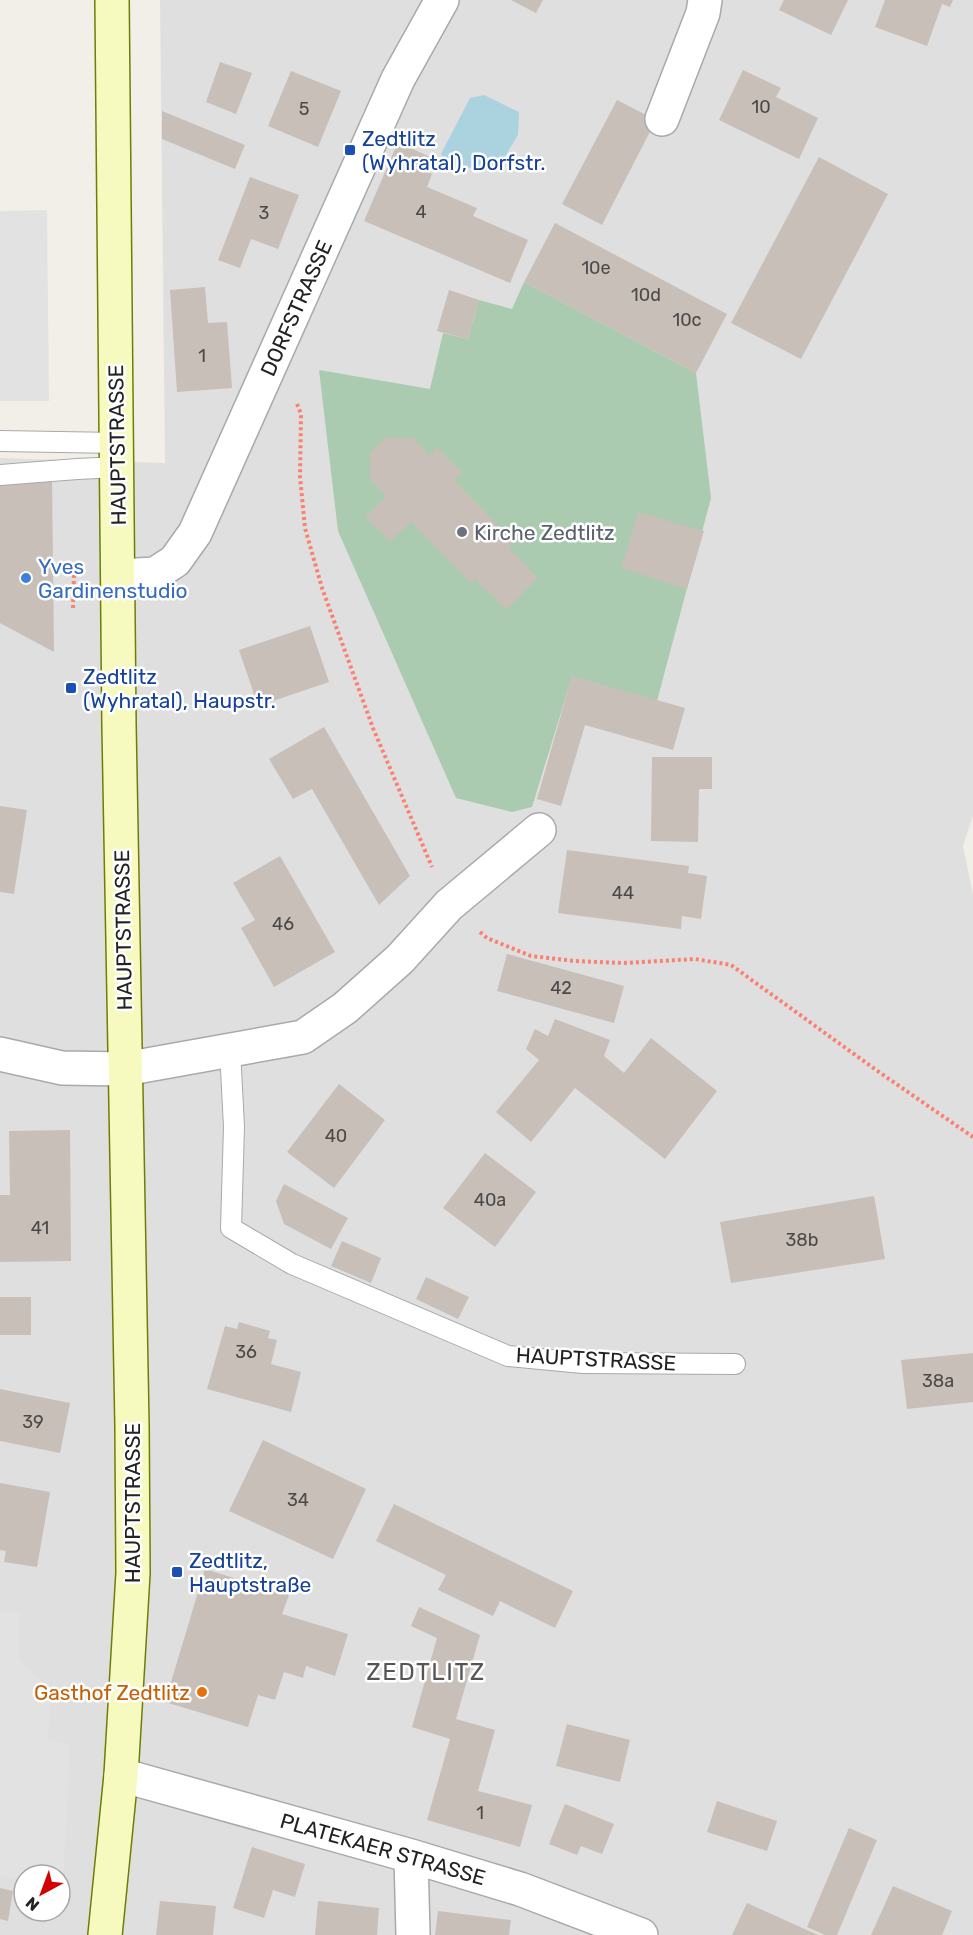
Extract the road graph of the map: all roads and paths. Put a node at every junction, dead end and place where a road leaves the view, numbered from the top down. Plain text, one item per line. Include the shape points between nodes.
1 (112, 0) edge
2 (442, 0) edge
3 (705, 0) edge
4 (662, 118) dead end
5 (264, 380) junction
6 (0, 441) edge
7 (118, 455) junction
8 (0, 476) edge
9 (119, 576) junction
10 (538, 830) dead end
11 (448, 905) junction
12 (230, 1050) junction
13 (0, 1054) edge
14 (125, 1069) junction
15 (973, 1137) edge
16 (735, 1364) dead end
17 (121, 1775) junction
18 (411, 1856) junction
19 (632, 1933) edge
20 (105, 1935) edge
21 (413, 1935) edge

1 - 7 main road, HAUPTSTRASSE
2 - 5 street, DORFSTRASSE via 398,79
3 - 4 street
5 - 9 street, DORFSTRASSE via 195,532 175,561 155,574
5 - 11 path via 291,392 302,414 300,477 305,528 322,588 373,728
6 - 7 lane
7 - 8 lane via 76,469
7 - 9 main road, HAUPTSTRASSE
9 - 14 main road, HAUPTSTRASSE
10 - 11 street
11 - 12 street via 400,959 345,1008 303,1037
11 - 15 path via 488,938 531,956 624,963 695,959 731,965
12 - 14 street
12 - 16 lane, HAUPTSTRASSE via 234,1127 231,1228 292,1264 508,1356 583,1363
13 - 14 street via 62,1068
14 - 17 main road, HAUPTSTRASSE via 133,1573
17 - 18 street, PLATEKAER STRASSE
17 - 20 main road, HAUPTSTRASSE
18 - 19 street, PLATEKAER STRASSE via 520,1889
18 - 21 street

